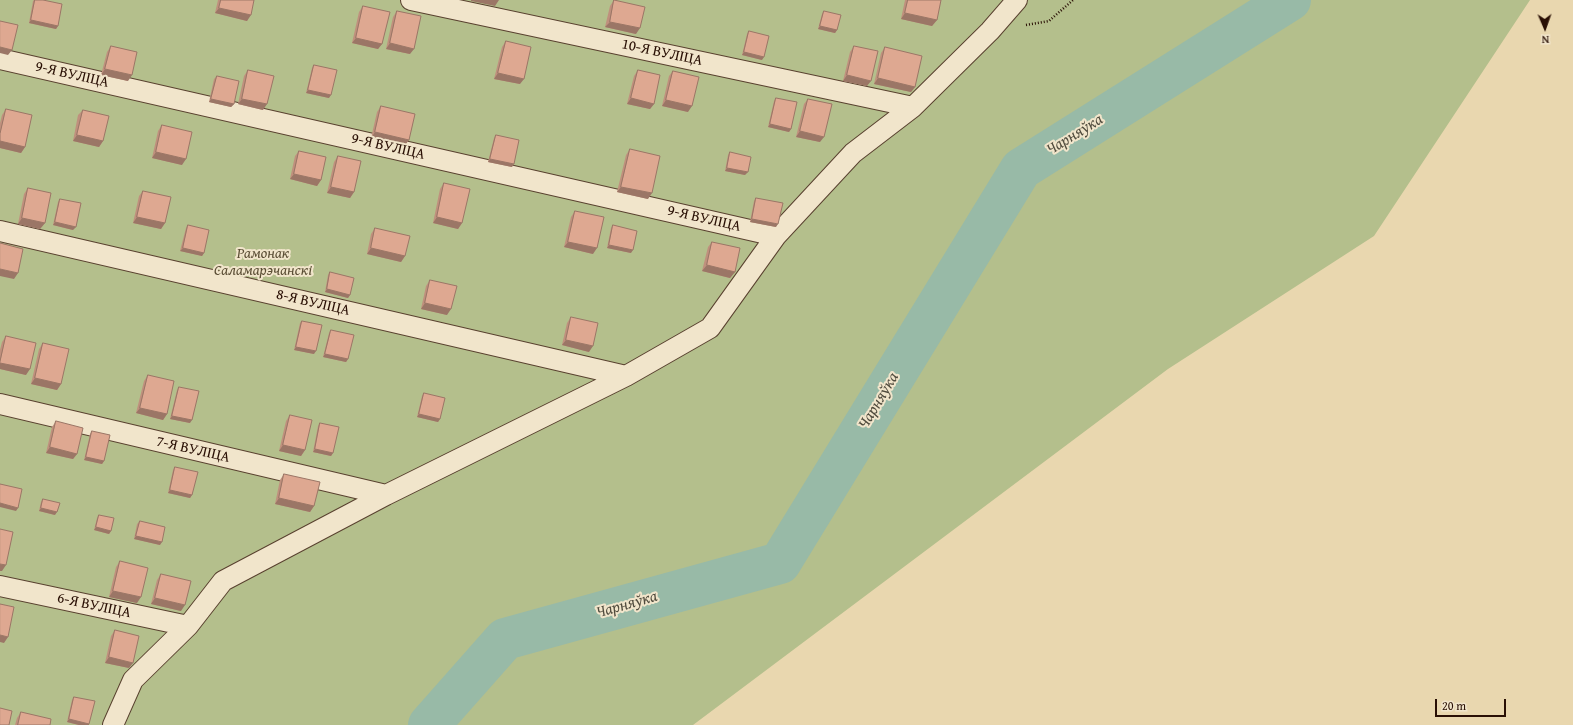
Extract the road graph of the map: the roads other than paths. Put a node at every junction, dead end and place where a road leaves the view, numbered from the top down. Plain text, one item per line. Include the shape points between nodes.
1 (411, 0) edge
2 (1017, 0) edge
3 (0, 59) edge
4 (913, 107) junction
5 (0, 231) edge
6 (776, 236) junction
7 (626, 376) junction
8 (0, 404) edge
9 (386, 495) junction
10 (0, 586) edge
11 (188, 626) junction
12 (113, 725) edge

1 - 4 street, 10-Я ВУЛІЦА
2 - 4 street
3 - 6 street, 9-Я ВУЛІЦА
4 - 6 street via 853,153
5 - 7 street, 8-Я ВУЛІЦА
6 - 7 street via 710,328
7 - 9 street
8 - 9 street, 7-Я ВУЛІЦА
9 - 11 street via 222,581
10 - 11 street, 6-Я ВУЛІЦА
11 - 12 street via 133,680

